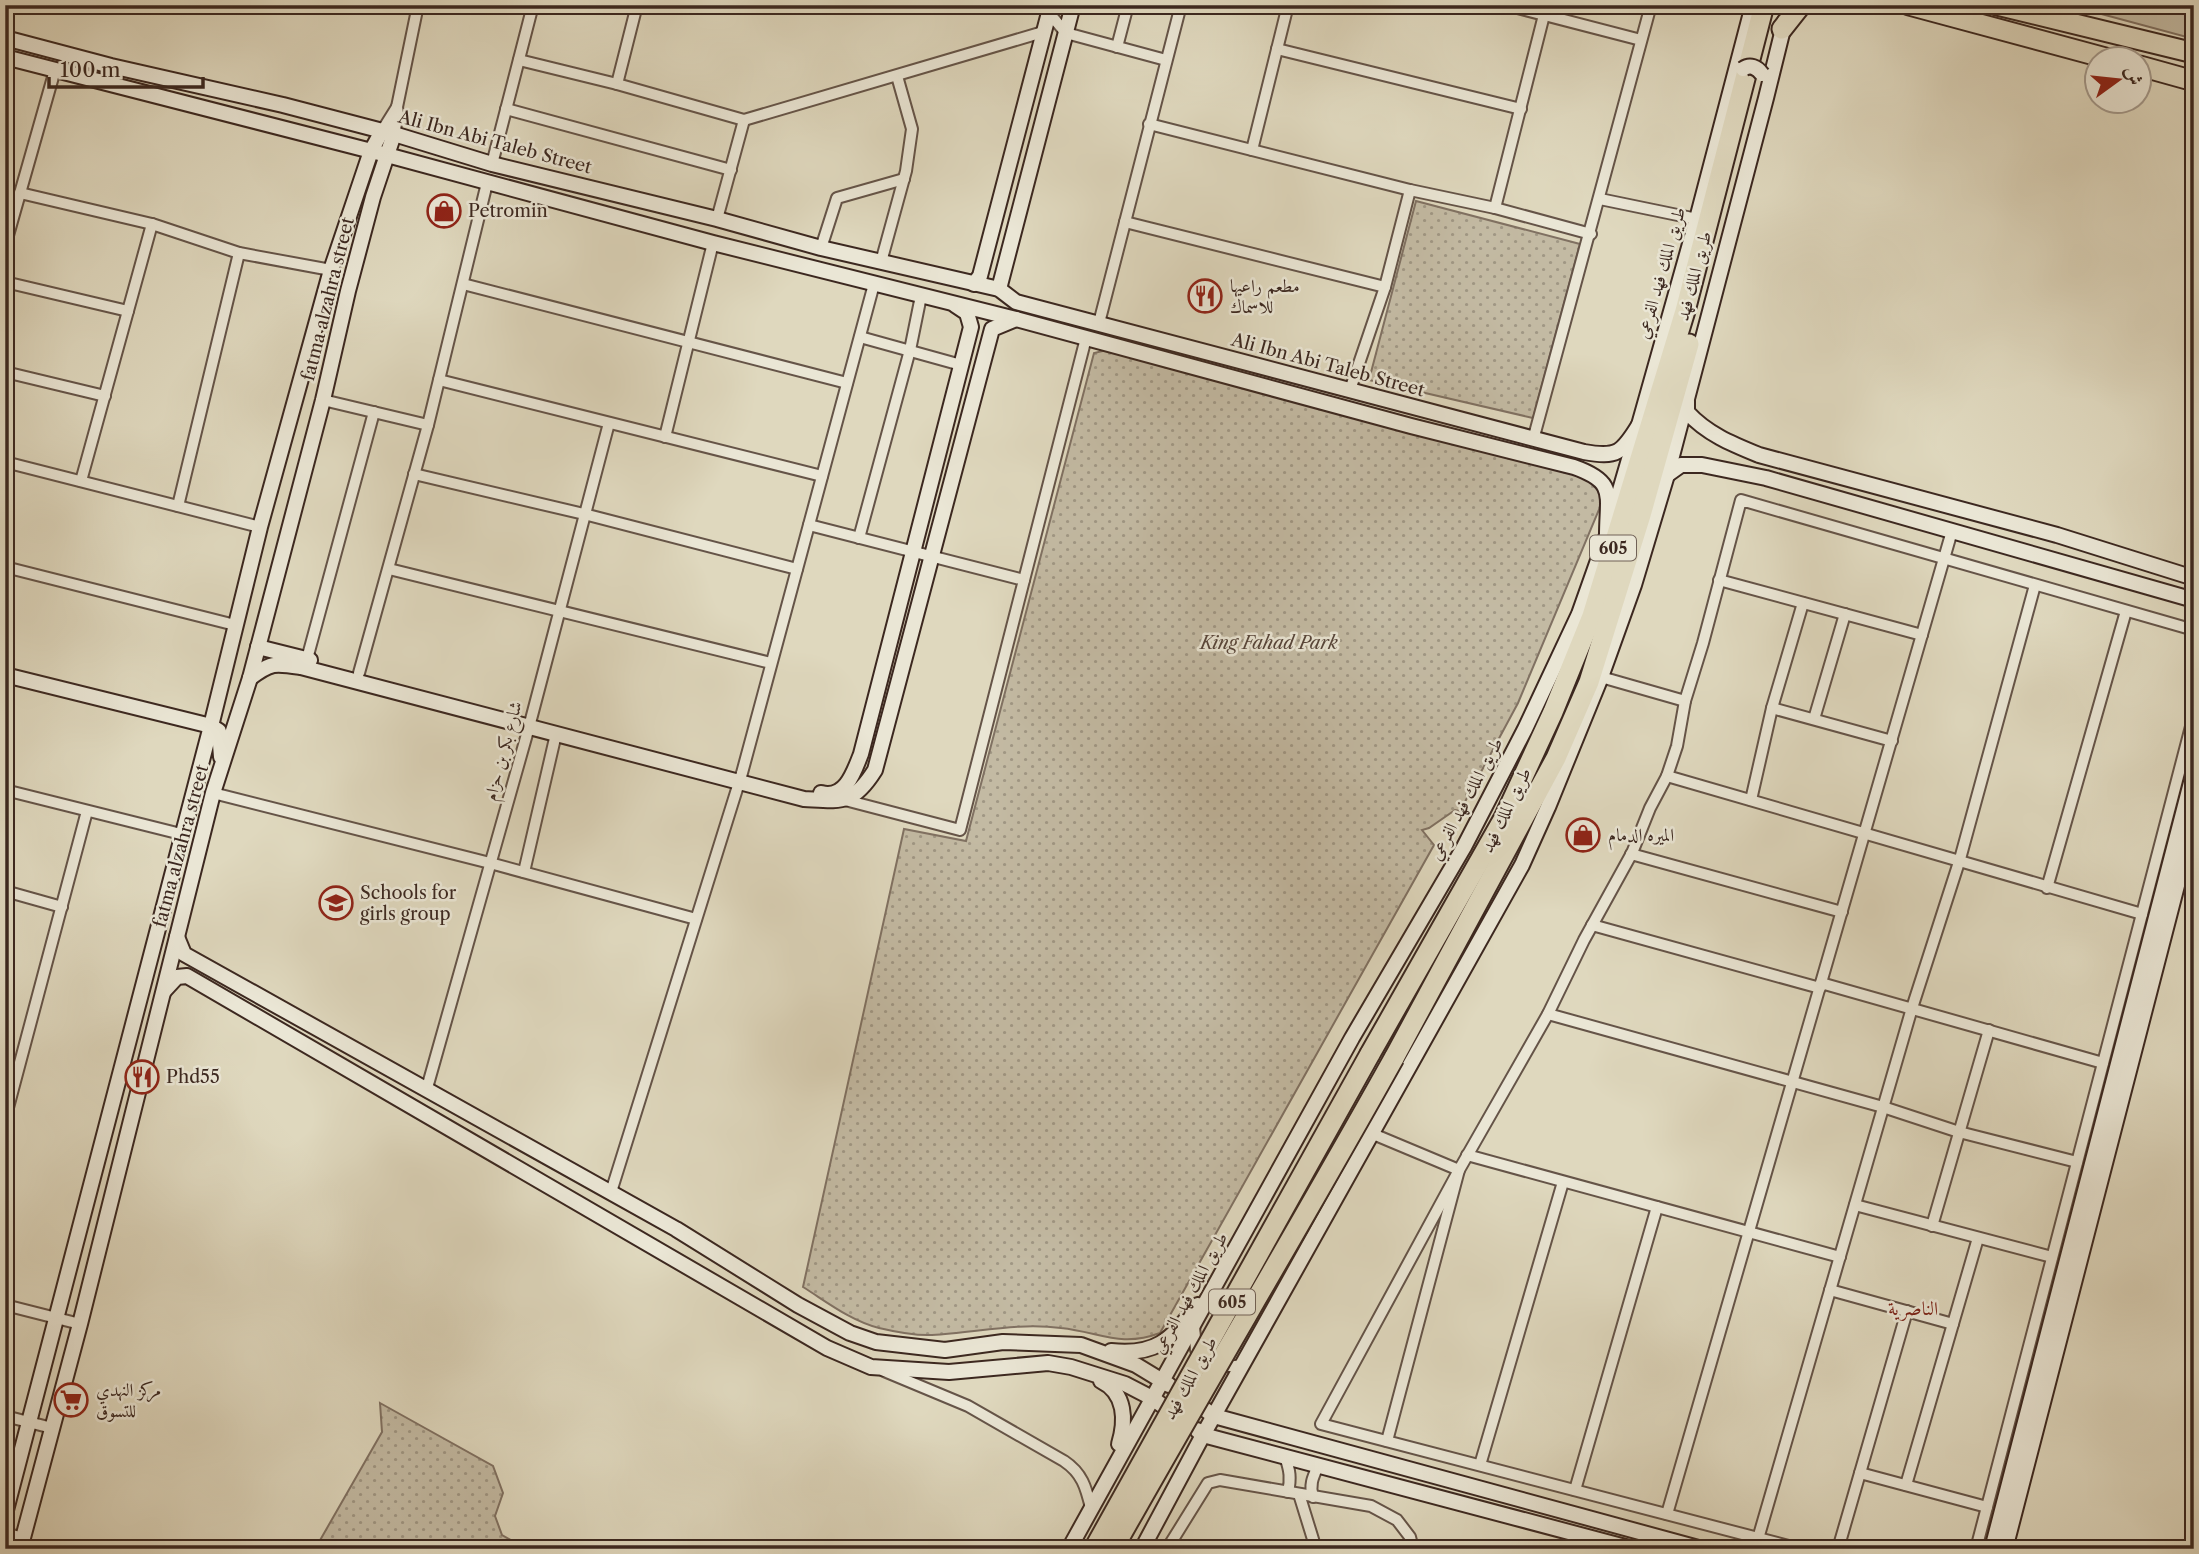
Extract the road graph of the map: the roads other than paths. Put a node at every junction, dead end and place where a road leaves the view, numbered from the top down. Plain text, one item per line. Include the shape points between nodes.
1 (418, 5) edge
2 (533, 5) edge
3 (637, 5) edge
4 (1073, 5) edge
5 (1128, 5) edge
6 (1181, 5) edge
7 (1288, 5) edge
8 (1506, 5) edge
9 (1651, 5) edge
10 (1774, 5) edge
11 (1789, 5) edge
12 (1801, 5) edge
13 (1909, 5) edge
14 (1997, 5) edge
15 (1754, 8) edge
16 (1050, 9) edge
17 (1544, 15) junction
18 (1783, 29) junction
19 (1043, 32) junction
20 (1066, 33) junction
21 (5, 38) edge
22 (1641, 40) junction
23 (1117, 47) junction
24 (1277, 49) junction
25 (2084, 52) edge
26 (2194, 53) edge
27 (5, 57) edge
28 (1166, 60) junction
29 (519, 61) junction
30 (55, 70) junction
31 (2154, 70) edge
32 (897, 76) junction
33 (2194, 81) edge
34 (617, 84) junction
35 (1730, 87) junction
36 (1766, 98) junction
37 (506, 109) junction
38 (1521, 109) junction
39 (744, 120) junction
40 (1149, 124) junction
41 (388, 133) junction
42 (1252, 150) junction
43 (371, 151) junction
44 (387, 155) junction
45 (492, 164) junction
46 (730, 170) junction
47 (904, 179) junction
48 (487, 183) junction
49 (1410, 190) junction
50 (20, 193) junction
51 (1600, 199) junction
52 (1495, 208) junction
53 (717, 219) junction
54 (1697, 219) junction
55 (1125, 222) junction
56 (152, 224) junction
57 (1591, 233) junction
58 (713, 243) junction
59 (5, 246) edge
60 (821, 248) junction
61 (239, 253) junction
62 (881, 262) junction
63 (331, 270) junction
64 (5, 282) edge
65 (463, 284) junction
66 (874, 284) junction
67 (974, 284) junction
68 (1385, 286) junction
69 (999, 289) junction
70 (348, 291) junction
71 (921, 296) junction
72 (954, 305) junction
73 (128, 312) junction
74 (1016, 319) junction
75 (1099, 323) junction
76 (860, 337) junction
77 (1086, 338) junction
78 (689, 342) junction
79 (909, 349) junction
80 (961, 365) junction
81 (5, 372) edge
82 (439, 380) junction
83 (847, 383) junction
84 (1350, 390) junction
85 (1688, 391) junction
86 (104, 396) junction
87 (323, 400) junction
88 (374, 412) junction
89 (609, 423) junction
90 (428, 425) junction
91 (1639, 425) junction
92 (665, 437) junction
93 (1533, 440) junction
94 (1586, 452) junction
95 (5, 462) edge
96 (1582, 470) junction
97 (414, 474) junction
98 (1667, 475) junction
99 (822, 477) junction
100 (81, 481) junction
101 (178, 506) junction
102 (584, 514) junction
103 (809, 525) junction
104 (260, 527) junction
105 (1952, 531) junction
106 (1607, 535) junction
107 (859, 538) junction
108 (913, 551) junction
109 (931, 558) junction
110 (1945, 559) junction
111 (5, 567) edge
112 (1625, 568) junction
113 (389, 569) junction
114 (797, 569) junction
115 (2194, 578) edge
116 (1024, 580) junction
117 (1719, 580) junction
118 (2035, 585) junction
119 (2194, 600) edge
120 (1803, 603) junction
121 (559, 611) junction
122 (2126, 611) junction
123 (1579, 614) junction
124 (1845, 614) junction
125 (235, 625) junction
126 (2194, 630) edge
127 (1922, 635) junction
128 (258, 647) junction
129 (307, 659) junction
130 (771, 663) junction
131 (359, 673) junction
132 (5, 675) edge
133 (250, 678) junction
134 (1600, 678) junction
135 (1685, 701) junction
136 (1772, 708) junction
137 (2194, 715) edge
138 (1814, 719) junction
139 (529, 722) junction
140 (211, 726) junction
141 (556, 734) junction
142 (1892, 741) junction
143 (222, 765) junction
144 (2194, 771) edge
145 (1667, 776) junction
146 (740, 777) junction
147 (5, 790) edge
148 (213, 793) junction
149 (845, 800) junction
150 (1751, 800) junction
151 (87, 811) junction
152 (1504, 818) junction
153 (2194, 820) edge
154 (181, 834) junction
155 (1866, 834) junction
156 (1631, 854) junction
157 (1960, 859) junction
158 (490, 863) junction
159 (524, 872) junction
160 (1495, 874) junction
161 (2046, 888) junction
162 (5, 891) edge
163 (62, 906) junction
164 (1842, 912) junction
165 (2142, 914) junction
166 (696, 919) junction
167 (1592, 925) junction
168 (177, 937) junction
169 (1821, 985) junction
170 (164, 991) junction
171 (1912, 1008) junction
172 (1548, 1014) junction
173 (1989, 1030) junction
174 (2103, 1063) junction
175 (1793, 1082) junction
176 (427, 1088) junction
177 (1883, 1107) junction
178 (5, 1119) edge
179 (1959, 1132) junction
180 (1373, 1134) junction
181 (1467, 1156) junction
182 (2077, 1162) junction
183 (1459, 1170) junction
184 (1563, 1182) junction
185 (611, 1192) junction
186 (1855, 1205) junction
187 (1657, 1207) junction
188 (1932, 1226) junction
189 (1749, 1232) junction
190 (1978, 1238) junction
191 (1840, 1257) junction
192 (2052, 1257) junction
193 (1219, 1279) junction
194 (1830, 1290) junction
195 (5, 1305) edge
196 (1907, 1311) junction
197 (56, 1318) junction
198 (80, 1324) junction
199 (1953, 1324) junction
200 (1194, 1326) junction
201 (1081, 1345) junction
202 (1243, 1365) junction
203 (872, 1367) junction
204 (1071, 1367) junction
205 (1163, 1380) junction
206 (1152, 1398) junction
207 (5, 1416) edge
208 (1214, 1416) junction
209 (29, 1422) junction
210 (52, 1428) junction
211 (1203, 1434) junction
212 (1387, 1441) junction
213 (1285, 1457) junction
214 (1480, 1465) junction
215 (1318, 1466) junction
216 (1860, 1473) junction
217 (1110, 1474) junction
218 (1906, 1485) junction
219 (1574, 1490) junction
220 (1294, 1493) junction
221 (1313, 1497) junction
222 (1987, 1507) junction
223 (1091, 1508) junction
224 (5, 1514) edge
225 (1667, 1514) junction
226 (5, 1533) edge
227 (22, 1543) edge
228 (1756, 1543) edge
229 (1069, 1549) edge
230 (1094, 1549) edge
231 (1113, 1549) edge
232 (1142, 1549) edge
233 (1167, 1549) edge
234 (1317, 1549) edge
235 (1413, 1549) edge
236 (1633, 1549) edge
237 (1702, 1549) edge
238 (1800, 1549) edge
239 (1838, 1549) edge
240 (1976, 1549) edge
241 (1992, 1549) edge
242 (2005, 1549) edge

1 - 41 street via 398,114
2 - 29 street
3 - 34 street
4 - 20 street
5 - 23 street
6 - 28 street
7 - 24 street
8 - 17 street
9 - 22 street
10 - 112 highway, طريق الملك فهد / 605 via 1697,313
11 - 18 street
12 - 18 highway
13 - 25 highway
14 - 26 highway
15 - 35 street, طريق الملك فهد الفرعي
15 - 152 highway, طريق الملك فهد / 605 via 1685,311 1592,616
16 - 19 street
16 - 20 street
17 - 22 street
17 - 38 street
18 - 36 street
19 - 32 street
19 - 67 street via 980,276
20 - 23 street
20 - 69 street
21 - 41 street, Ali Ibn Abi Taleb Street
22 - 51 street
23 - 28 street
24 - 38 street
24 - 42 street
27 - 30 street, Ali Ibn Abi Taleb Street
28 - 40 street
29 - 34 street
29 - 37 street
30 - 43 street, Ali Ibn Abi Taleb Street
30 - 50 street
31 - 33 highway
32 - 39 street
32 - 47 street via 912,129
34 - 39 street
35 - 36 street, bridge via 1743,69 1752,66 1762,74
35 - 54 street, طريق الملك فهد الفرعي
36 - 85 street
37 - 45 street
37 - 46 street
38 - 52 street
39 - 46 street
40 - 42 street
40 - 55 street
41 - 43 street
41 - 44 street, fatma alzahra street
41 - 45 street, Ali Ibn Abi Taleb Street
42 - 49 street
43 - 44 street, Ali Ibn Abi Taleb Street
43 - 63 street
44 - 48 street, Ali Ibn Abi Taleb Street
44 - 70 street, fatma alzahra street
45 - 53 street, Ali Ibn Abi Taleb Street
46 - 53 street
47 - 60 street via 837,198
47 - 62 street
48 - 58 street, Ali Ibn Abi Taleb Street
48 - 65 street
49 - 52 street
49 - 68 street
50 - 56 street
50 - 59 street
51 - 54 street
51 - 57 street
52 - 57 street
53 - 60 street, Ali Ibn Abi Taleb Street
54 - 91 street, طريق الملك فهد الفرعي
55 - 68 street
55 - 75 street
56 - 61 street
56 - 73 street
57 - 93 street
58 - 66 street, Ali Ibn Abi Taleb Street
58 - 78 street
60 - 62 street, Ali Ibn Abi Taleb Street
61 - 63 street
61 - 101 street
62 - 67 street, Ali Ibn Abi Taleb Street
63 - 70 street via 338,269
63 - 104 street
64 - 73 street
65 - 78 street
65 - 82 street
66 - 71 street, Ali Ibn Abi Taleb Street
66 - 76 street
67 - 69 street, Ali Ibn Abi Taleb Street
68 - 84 street
69 - 75 street, Ali Ibn Abi Taleb Street via 1016,302
70 - 87 street, fatma alzahra street
71 - 72 street, Ali Ibn Abi Taleb Street
71 - 79 street
72 - 74 street, Ali Ibn Abi Taleb Street
72 - 80 street via 967,313 971,327
73 - 86 street
74 - 77 street, Ali Ibn Abi Taleb Street
74 - 109 street via 992,329
75 - 84 street, Ali Ibn Abi Taleb Street
76 - 79 street
76 - 83 street
77 - 96 street, Ali Ibn Abi Taleb Street
77 - 116 street
78 - 83 street
78 - 92 street
79 - 80 street
79 - 107 street
80 - 108 street
81 - 86 street
82 - 89 street
82 - 90 street
83 - 99 street
84 - 93 street, Ali Ibn Abi Taleb Street
85 - 98 street
85 - 115 street via 1687,412 1699,425 1759,455 2045,532
86 - 100 street
87 - 88 street
87 - 128 street, fatma alzahra street
88 - 90 street
88 - 129 street
89 - 92 street
89 - 102 street, شارع بكر بن حزام
90 - 97 street
91 - 94 street, Ali Ibn Abi Taleb Street via 1619,452
91 - 106 street, طريق الملك فهد الفرعي
92 - 99 street
93 - 94 street, Ali Ibn Abi Taleb Street
94 - 96 street via 1603,466 1599,472
95 - 100 street
96 - 106 street, Ali Ibn Abi Taleb Street via 1604,484
97 - 102 street
97 - 113 street
98 - 105 street via 1681,465 1702,465 1766,478
98 - 134 street
99 - 103 street
100 - 101 street
101 - 104 street
102 - 114 street
102 - 121 street, شارع بكر بن حزام
103 - 107 street
103 - 114 street
104 - 125 street
105 - 110 street
105 - 119 street
106 - 123 street, طريق الملك فهد الفرعي
107 - 108 street
108 - 109 street
108 - 146 street via 861,754 845,787 827,795
109 - 116 street
109 - 149 street via 876,769 864,787
110 - 117 street via 1741,500
110 - 118 street
110 - 127 street
111 - 125 street
112 - 134 highway
112 - 160 highway, طريق الملك فهد / 605 via 1589,682 1556,758
113 - 121 street
113 - 131 street
114 - 130 street
116 - 149 street via 960,830
117 - 120 street
117 - 135 street
118 - 122 street
118 - 157 street
120 - 124 street
120 - 136 street
121 - 130 street
121 - 139 street, شارع بكر بن حزام
122 - 126 street
122 - 161 street
123 - 152 highway
123 - 193 street, طريق الملك فهد الفرعي via 1464,847
124 - 127 street
124 - 138 street
125 - 140 street
127 - 142 street
128 - 129 street
128 - 133 street, fatma alzahra street
129 - 131 street
130 - 146 street
131 - 139 street
132 - 140 street
133 - 139 street via 276,663
133 - 143 street, fatma alzahra street
134 - 135 street
134 - 160 highway via 1558,774
134 - 180 street via 1522,865
135 - 145 street
136 - 138 street
136 - 150 street
137 - 165 street
138 - 142 street
139 - 141 street
139 - 146 street
139 - 158 street, شارع بكر بن حزام
140 - 143 street via 219,731
140 - 154 street
141 - 146 street
141 - 159 street
142 - 155 street
143 - 148 street, fatma alzahra street
144 - 241 street
145 - 150 street
145 - 156 street
146 - 149 street via 804,799
146 - 166 street
147 - 151 street
148 - 158 street
148 - 168 street, fatma alzahra street
150 - 155 street
151 - 154 street
151 - 163 street
152 - 230 highway, طريق الملك فهد / 605, bridge
153 - 242 street
154 - 197 street
155 - 157 street
155 - 164 street
156 - 164 street
156 - 167 street
157 - 161 street
157 - 171 street
158 - 159 street
158 - 176 street, شارع بكر بن حزام
159 - 166 street
160 - 231 highway, طريق الملك فهد / 605, bridge via 1287,1250
161 - 165 street
162 - 163 street
163 - 178 street
164 - 169 street
165 - 174 street
166 - 185 street
167 - 169 street
167 - 172 street
168 - 170 street, fatma alzahra street
168 - 176 street via 184,954
169 - 171 street
169 - 175 street
170 - 198 street, fatma alzahra street
170 - 203 street via 177,977 187,976 827,1348
171 - 173 street
171 - 177 street
172 - 175 street
172 - 181 street
173 - 174 street
173 - 179 street
174 - 182 street
175 - 177 street
175 - 189 street
176 - 185 street
177 - 179 street
177 - 186 street
179 - 182 street
179 - 188 street
180 - 183 street
180 - 202 street
181 - 183 street
181 - 184 street
182 - 192 street
183 - 212 street
183 - 212 street via 1321,1424
184 - 187 street
184 - 214 street
185 - 201 street via 798,1306 876,1342 945,1349 1003,1342
186 - 188 street
186 - 191 street
187 - 189 street
187 - 219 street
188 - 190 street
189 - 191 street
189 - 225 street
190 - 192 street
190 - 199 street
191 - 194 street
192 - 222 street
193 - 200 street, طريق الملك فهد الفرعي
193 - 201 street via 1162,1344 1129,1352
194 - 196 street
194 - 228 street
195 - 197 street
196 - 199 street
196 - 216 street
197 - 198 street
197 - 209 street
198 - 210 street, fatma alzahra street
199 - 218 street
200 - 202 street via 1196,1350 1208,1361 1227,1368
200 - 205 street, طريق الملك فهد الفرعي
201 - 205 street
202 - 208 street
203 - 204 street via 949,1372 1048,1363
203 - 223 street via 968,1406 1064,1461 1085,1483
204 - 206 street
204 - 217 street via 1110,1385 1119,1397 1124,1427
205 - 206 street, طريق الملك فهد الفرعي
205 - 208 street
206 - 211 street
206 - 217 street, طريق الملك فهد الفرعي
207 - 209 street
208 - 211 street
208 - 237 street
209 - 210 street
209 - 224 street
210 - 227 street, fatma alzahra street
211 - 213 street
211 - 232 street
212 - 214 street
213 - 215 street
213 - 220 street
214 - 219 street
215 - 221 street via 1310,1489
215 - 236 street
216 - 218 street
216 - 239 street
217 - 223 street, طريق الملك فهد الفرعي
218 - 222 street
219 - 225 street
220 - 221 street
220 - 233 street via 1220,1480 1208,1483
220 - 234 street
221 - 235 street via 1371,1506 1397,1520
222 - 240 street
223 - 229 street, طريق الملك فهد الفرعي
225 - 228 street
226 - 227 street
228 - 238 street

